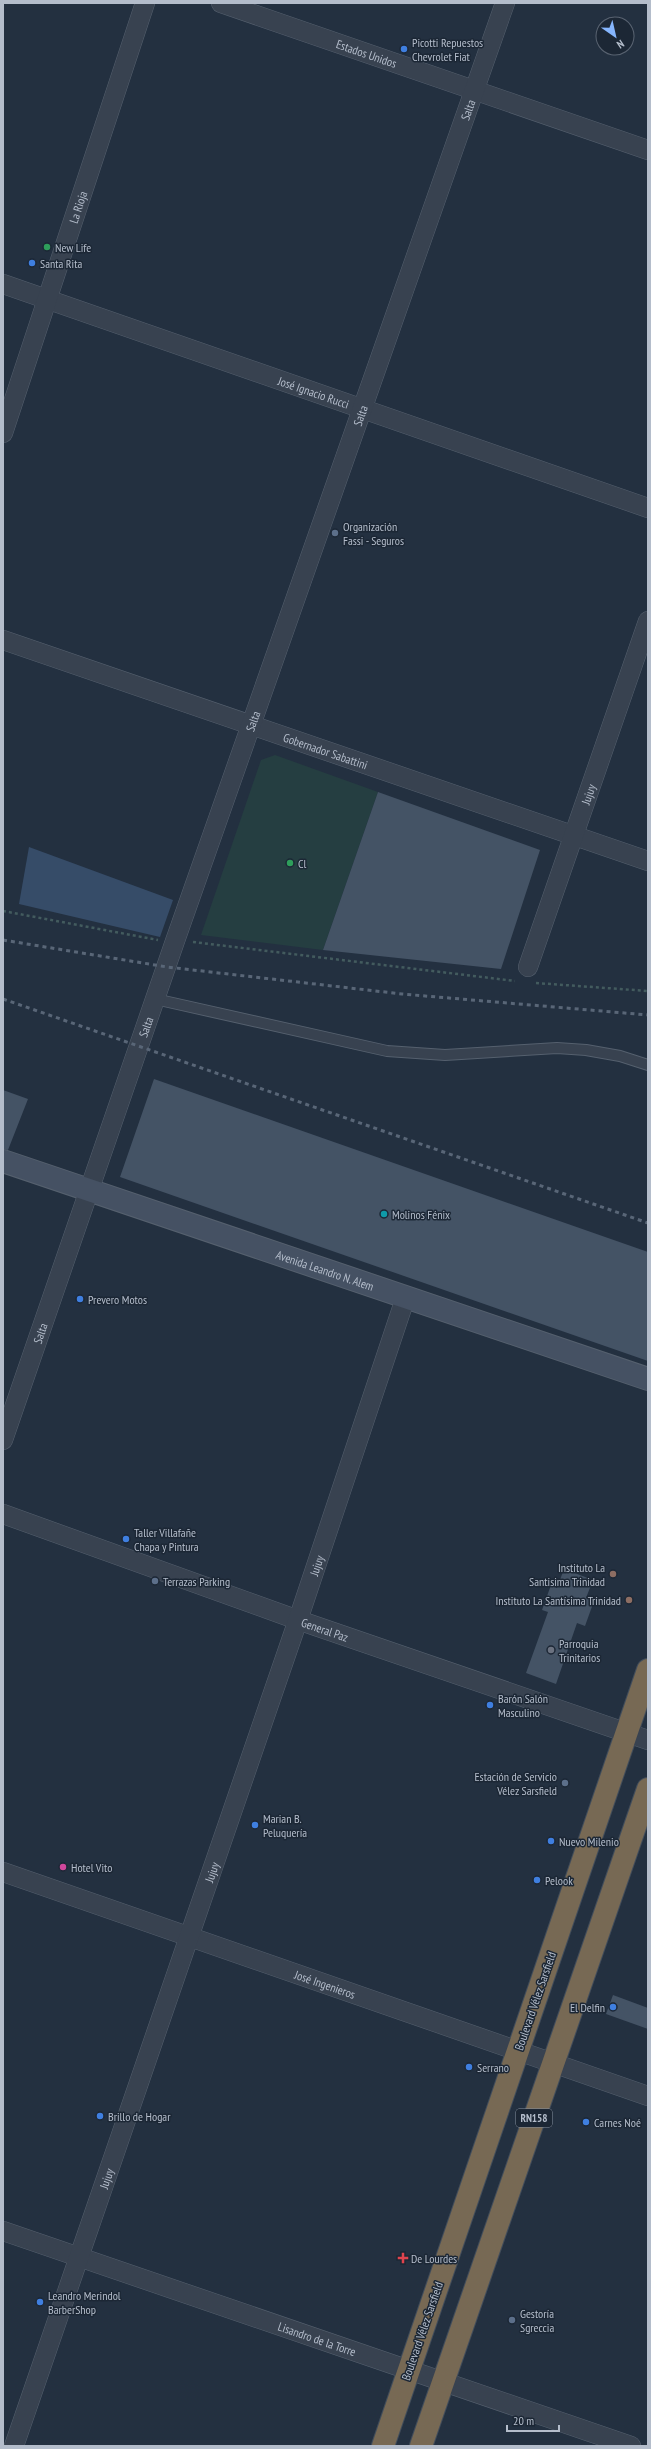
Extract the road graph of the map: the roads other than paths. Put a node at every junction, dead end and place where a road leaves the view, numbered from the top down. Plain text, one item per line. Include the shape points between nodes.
1 (145, 3) edge
2 (221, 3) edge
3 (505, 3) edge
4 (475, 89) junction
5 (648, 150) edge
6 (3, 284) edge
7 (47, 299) junction
8 (362, 409) junction
9 (3, 433) edge
10 (648, 508) edge
11 (648, 622) edge
12 (3, 640) edge
13 (252, 724) junction
14 (574, 836) junction
15 (648, 861) edge
16 (527, 977) road end
17 (155, 999) junction
18 (648, 1065) edge
19 (3, 1161) edge
20 (89, 1191) junction
21 (406, 1296) junction
22 (648, 1379) edge
23 (3, 1440) edge
24 (3, 1514) edge
25 (298, 1620) junction
26 (648, 1670) edge
27 (627, 1733) junction
28 (648, 1740) edge
29 (648, 1789) edge
30 (3, 1872) edge
31 (189, 1936) junction
32 (518, 2050) junction
33 (553, 2063) junction
34 (648, 2096) edge
35 (3, 2231) edge
36 (80, 2257) junction
37 (409, 2369) junction
38 (443, 2381) junction
39 (14, 2446) edge
40 (383, 2446) edge
41 (420, 2446) edge
42 (631, 2446) edge

1 - 7 street, La Rioja
2 - 4 street, Estados Unidos
3 - 4 street, Salta
4 - 5 street, Estados Unidos
4 - 8 street, Salta
6 - 7 street, José Ignacio Rucci
7 - 8 street, José Ignacio Rucci
7 - 9 street, La Rioja
8 - 10 street, José Ignacio Rucci
8 - 13 street, Salta
11 - 14 street, Jujuy
12 - 13 street, Gobernador Sabattini
13 - 14 street, Gobernador Sabattini
13 - 17 street, Salta
14 - 15 street, Gobernador Sabattini
14 - 16 street, Jujuy
17 - 18 lane via 387,1051 445,1056 557,1048 613,1055
17 - 20 street, Salta
19 - 20 street, Avenida Leandro N. Alem
20 - 21 street, Avenida Leandro N. Alem
20 - 23 street, Salta
21 - 22 street, Avenida Leandro N. Alem
21 - 25 street, Jujuy
24 - 25 street, General Paz
25 - 27 street, General Paz
25 - 31 street, Jujuy
26 - 27 highway, Boulevard Vélez Sarsfield / RN158
27 - 28 street, General Paz
27 - 32 highway, Boulevard Vélez Sarsfield / RN158
29 - 33 highway, RN158
30 - 31 street, José Ingenieros
31 - 32 street, José Ingenieros
31 - 36 street, Jujuy
32 - 33 street, José Ingenieros
32 - 37 highway, Boulevard Vélez Sarsfield / RN158
33 - 34 street, José Ingenieros
33 - 38 highway, RN158
35 - 36 street, Lisandro de la Torre
36 - 37 street, Lisandro de la Torre
36 - 39 street, Jujuy
37 - 38 street, Lisandro de la Torre
37 - 40 highway, Boulevard Vélez Sarsfield / RN158
38 - 41 highway, RN158
38 - 42 street, Lisandro de la Torre

